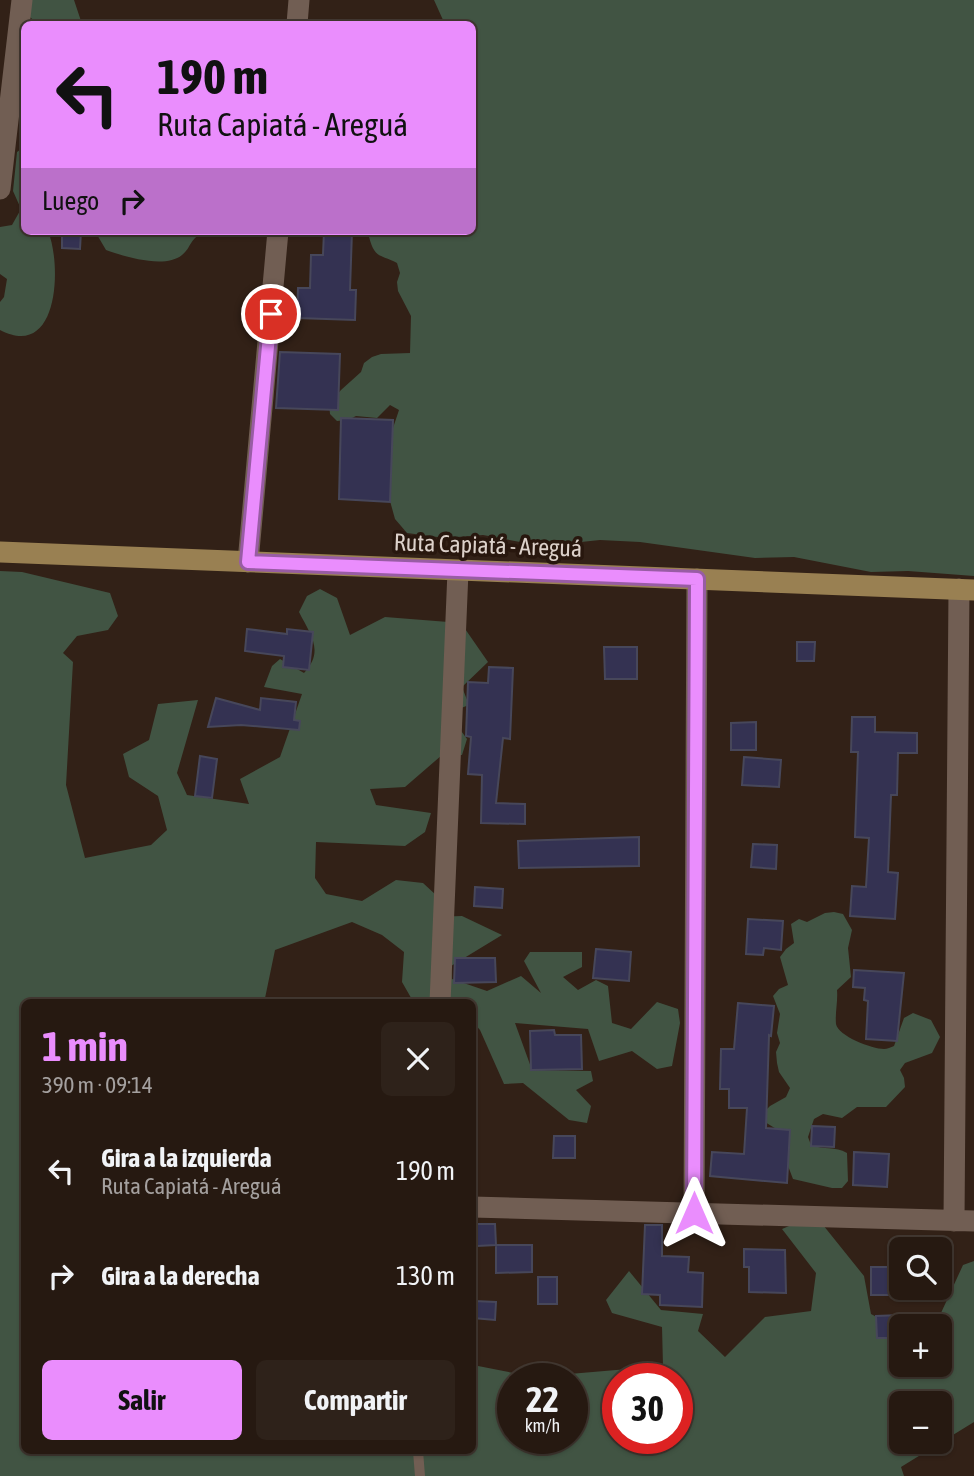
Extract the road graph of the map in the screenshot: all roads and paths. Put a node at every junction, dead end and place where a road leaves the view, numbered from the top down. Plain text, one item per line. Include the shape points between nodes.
1 (22, 0) edge
2 (299, 0) edge
3 (297, 21) edge
4 (0, 189) edge
5 (278, 235) edge
6 (0, 552) edge
7 (248, 562) junction
8 (458, 571) junction
9 (697, 579) junction
10 (966, 589) edge
11 (440, 999) edge
12 (476, 1207) edge
13 (694, 1213) junction
14 (964, 1221) edge
15 (418, 1454) edge
16 (420, 1476) edge

1 - 4 street
2 - 3 street
5 - 7 street
6 - 7 main road, Ruta Capiatá - Areguá
7 - 8 main road, Ruta Capiatá - Areguá
8 - 9 main road, Ruta Capiatá - Areguá
8 - 11 street
9 - 10 main road, Ruta Capiatá - Areguá
9 - 13 street
10 - 14 street
12 - 13 street
13 - 14 street
15 - 16 lane

